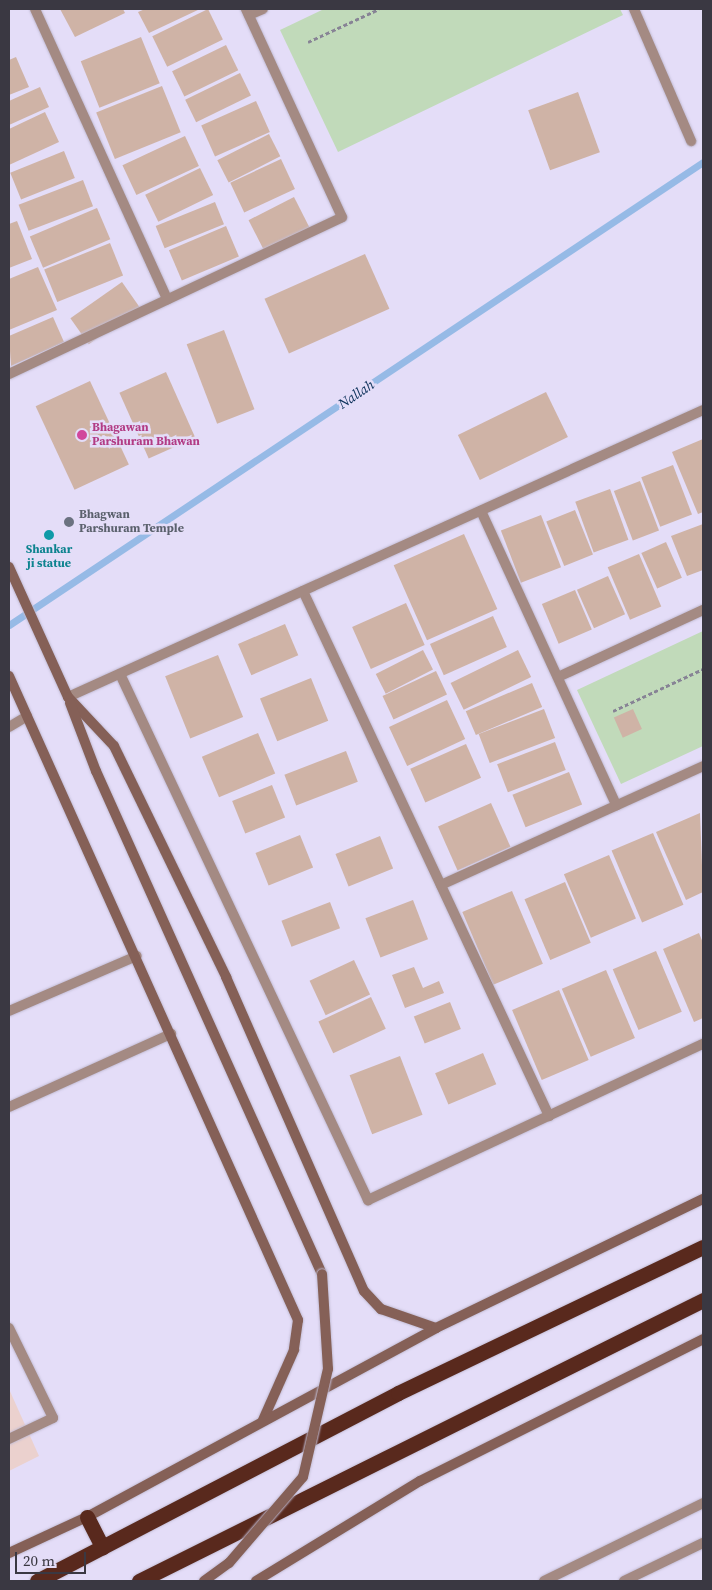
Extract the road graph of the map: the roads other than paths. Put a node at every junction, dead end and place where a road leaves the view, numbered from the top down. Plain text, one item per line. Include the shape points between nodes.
1 (34, 9) edge
2 (263, 9) edge
3 (634, 9) edge
4 (248, 12) edge
5 (691, 142) dead end
6 (167, 299) junction
7 (9, 374) edge
8 (703, 410) edge
9 (481, 511) junction
10 (9, 567) edge
11 (303, 591) junction
12 (703, 610) edge
13 (120, 674) junction
14 (9, 676) edge
15 (558, 676) junction
16 (68, 697) junction
17 (27, 716) junction
18 (9, 727) edge
19 (703, 766) edge
20 (616, 805) junction
21 (440, 885) junction
22 (137, 956) junction
23 (9, 1011) edge
24 (171, 1034) junction
25 (703, 1044) edge
26 (9, 1107) edge
27 (549, 1116) junction
28 (703, 1199) edge
29 (703, 1247) edge
30 (703, 1300) edge
31 (9, 1328) edge
32 (436, 1328) junction
33 (703, 1338) edge
34 (264, 1420) junction
35 (9, 1438) edge
36 (703, 1504) edge
37 (87, 1516) junction
38 (703, 1543) edge
39 (102, 1547) junction
40 (9, 1553) edge
41 (37, 1581) edge
42 (139, 1581) edge
43 (204, 1581) edge
44 (256, 1581) edge
45 (544, 1581) edge
46 (624, 1581) edge

1 - 6 street
2 - 4 street
3 - 5 street
4 - 6 street via 342,217
6 - 7 street
8 - 9 street
9 - 11 street
9 - 15 street
10 - 16 street
11 - 13 street
11 - 21 street
12 - 15 street
13 - 16 street
13 - 27 street via 368,1200
14 - 17 street
15 - 20 street
16 - 32 street via 114,746 226,977 364,1291 381,1309
16 - 43 street, bridge via 96,771 322,1274 328,1369 303,1477 229,1563
17 - 18 street
17 - 22 street
19 - 20 street
20 - 21 street
21 - 27 street
22 - 23 street
22 - 24 street
24 - 26 street
24 - 34 street via 298,1320 294,1350
25 - 27 street
28 - 32 street
29 - 39 highway via 515,1340 398,1393
30 - 42 highway
31 - 35 street via 53,1418
32 - 34 street
33 - 44 street via 420,1481
34 - 37 street
36 - 45 street
37 - 39 highway
37 - 40 street
38 - 46 street
39 - 41 highway

